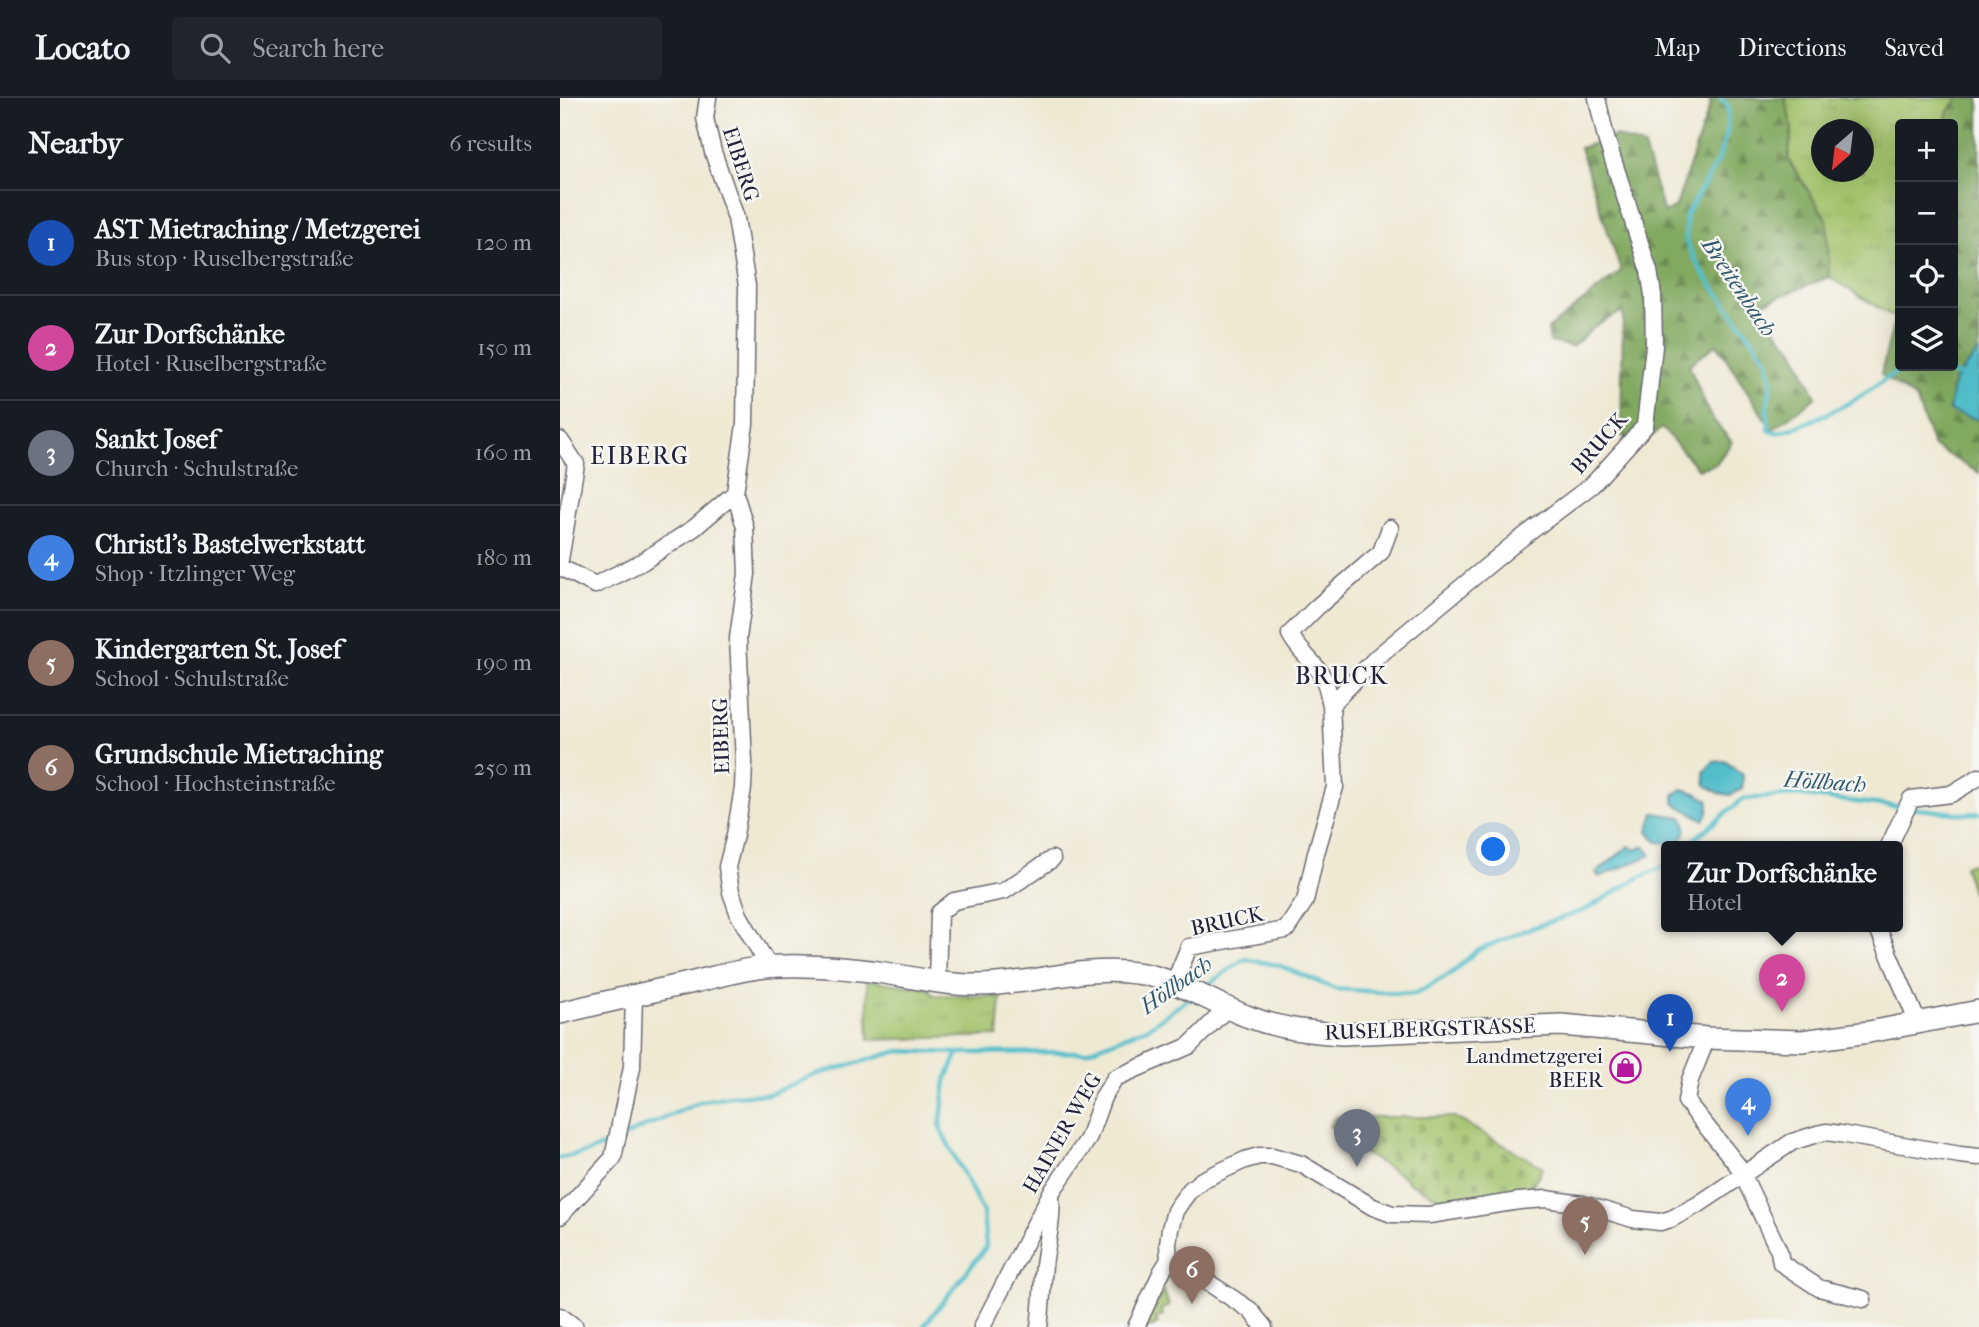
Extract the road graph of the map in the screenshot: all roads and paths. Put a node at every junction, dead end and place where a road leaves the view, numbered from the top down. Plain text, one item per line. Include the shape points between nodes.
1 (708, 98) edge
2 (1597, 98) edge
3 (560, 440) edge
4 (735, 493) junction
5 (1390, 528) dead end
6 (560, 560) edge
7 (560, 567) edge
8 (1331, 705) junction
9 (1979, 777) edge
10 (1891, 841) edge
11 (1052, 859) dead end
12 (1880, 932) edge
13 (769, 967) junction
14 (937, 982) junction
15 (1180, 986) junction
16 (634, 995) junction
17 (1227, 1008) junction
18 (1979, 1011) edge
19 (560, 1013) edge
20 (1918, 1023) junction
21 (1707, 1038) junction
22 (1979, 1157) edge
23 (1742, 1175) junction
24 (1051, 1193) junction
25 (560, 1216) edge
26 (1169, 1261) junction
27 (1863, 1299) dead end
28 (560, 1317) edge
29 (575, 1327) edge
30 (982, 1327) edge
31 (1039, 1327) edge
32 (1136, 1327) edge
33 (1265, 1327) edge

1 - 4 street, EIBERG via 705,118 736,218 747,286 745,424
2 - 8 street, BRUCK via 1653,295 1654,346 1645,426 1592,485 1377,657
3 - 6 street via 576,464
4 - 7 street via 694,528 642,562 595,585
4 - 13 street, EIBERG via 746,527 747,574 738,638 744,762 727,867 739,915
5 - 8 street, BRUCK via 1381,552 1290,634 1320,673
8 - 15 street, BRUCK via 1335,787 1305,901 1286,930 1189,947
9 - 10 street via 1951,794 1910,800
11 - 14 street via 1004,891 954,901 939,913
12 - 20 street
13 - 14 main road, RUSELBERGSTRASSE via 820,966
13 - 16 main road, RUSELBERGSTRASSE
14 - 15 main road, RUSELBERGSTRASSE via 1003,985 1113,971 1151,975
15 - 17 main road, RUSELBERGSTRASSE
16 - 19 main road, RUSELBERGSTRASSE
16 - 25 street via 632,1068 613,1158
17 - 21 main road, RUSELBERGSTRASSE via 1271,1025 1342,1034 1561,1025
17 - 24 street, HAINER WEG via 1189,1046 1115,1078 1088,1139
18 - 20 main road, RUSELBERGSTRASSE
20 - 21 main road, RUSELBERGSTRASSE via 1802,1041
21 - 23 street via 1686,1101
22 - 23 street via 1826,1132 1792,1142
23 - 26 street via 1699,1204 1660,1222 1546,1199 1410,1216 1382,1211 1301,1164 1259,1156 1216,1173 1190,1190 1175,1211
23 - 27 street via 1781,1263 1819,1288
24 - 30 street, HAINER WEG
24 - 31 street
26 - 32 street
26 - 33 street via 1250,1310
28 - 29 street

